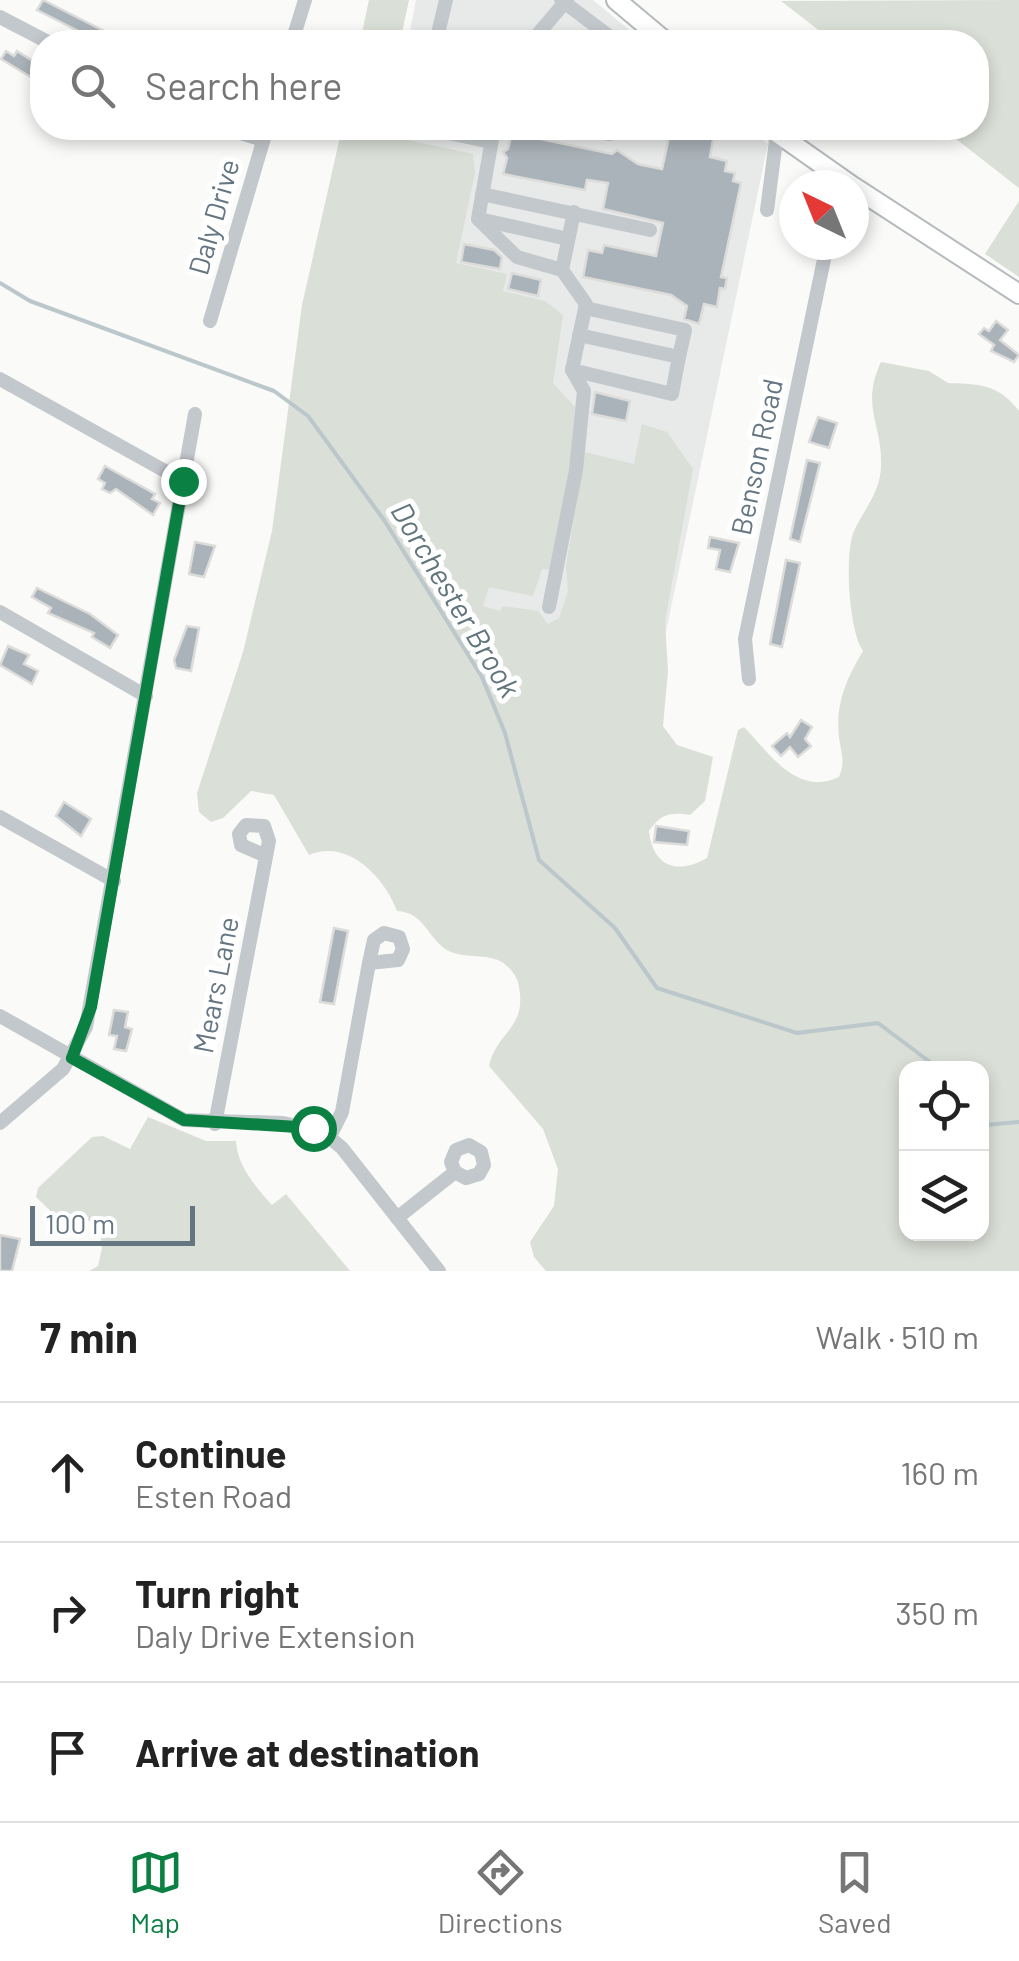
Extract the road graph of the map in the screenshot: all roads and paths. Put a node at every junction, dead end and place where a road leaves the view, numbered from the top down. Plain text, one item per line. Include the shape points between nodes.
1 (304, 0) edge
2 (446, 0) edge
3 (616, 0) edge
4 (564, 1) edge
5 (0, 17) edge
6 (295, 30) edge
7 (439, 30) edge
8 (541, 30) edge
9 (601, 30) edge
10 (652, 30) edge
11 (30, 33) edge
12 (263, 140) edge
13 (491, 140) edge
14 (773, 140) edge
15 (787, 140) edge
16 (827, 170) edge
17 (482, 194) junction
18 (869, 199) edge
19 (767, 210) dead end
20 (574, 212) junction
21 (478, 219) junction
22 (650, 230) dead end
23 (568, 239) junction
24 (823, 260) edge
25 (562, 270) junction
26 (1019, 294) edge
27 (585, 308) junction
28 (210, 321) dead end
29 (579, 335) junction
30 (679, 357) junction
31 (572, 370) junction
32 (0, 379) edge
33 (196, 414) dead end
34 (183, 481) junction
35 (548, 608) dead end
36 (0, 612) edge
37 (749, 679) dead end
38 (146, 696) junction
39 (0, 817) edge
40 (266, 856) dead end
41 (114, 881) junction
42 (369, 964) dead end
43 (0, 1016) edge
44 (72, 1058) junction
45 (0, 1123) edge
46 (214, 1124) junction
47 (330, 1136) junction
48 (454, 1172) dead end
49 (397, 1218) junction
50 (439, 1271) edge

1 - 6 street
2 - 7 street
3 - 10 main road
4 - 8 street
4 - 9 street
5 - 11 street
12 - 28 street, Daly Drive
13 - 17 street
14 - 19 street
15 - 16 main road
17 - 20 street
17 - 21 street
18 - 26 main road
20 - 22 street
20 - 23 street
21 - 23 street
21 - 25 street via 517,257
23 - 25 street
24 - 37 street, Benson Road via 745,639
25 - 27 street
27 - 29 street
27 - 30 street via 684,330
29 - 30 street
29 - 31 street
30 - 31 street via 672,394
31 - 35 street via 584,391 576,470
32 - 34 street
33 - 34 street
34 - 38 street
36 - 38 street
38 - 41 street
39 - 41 street
40 - 46 street, Mears Lane
41 - 44 street via 86,1027
42 - 47 street via 342,1112
43 - 44 street
44 - 45 street
44 - 46 street via 174,1116
46 - 47 street via 294,1124
47 - 49 street
48 - 49 street
49 - 50 street

